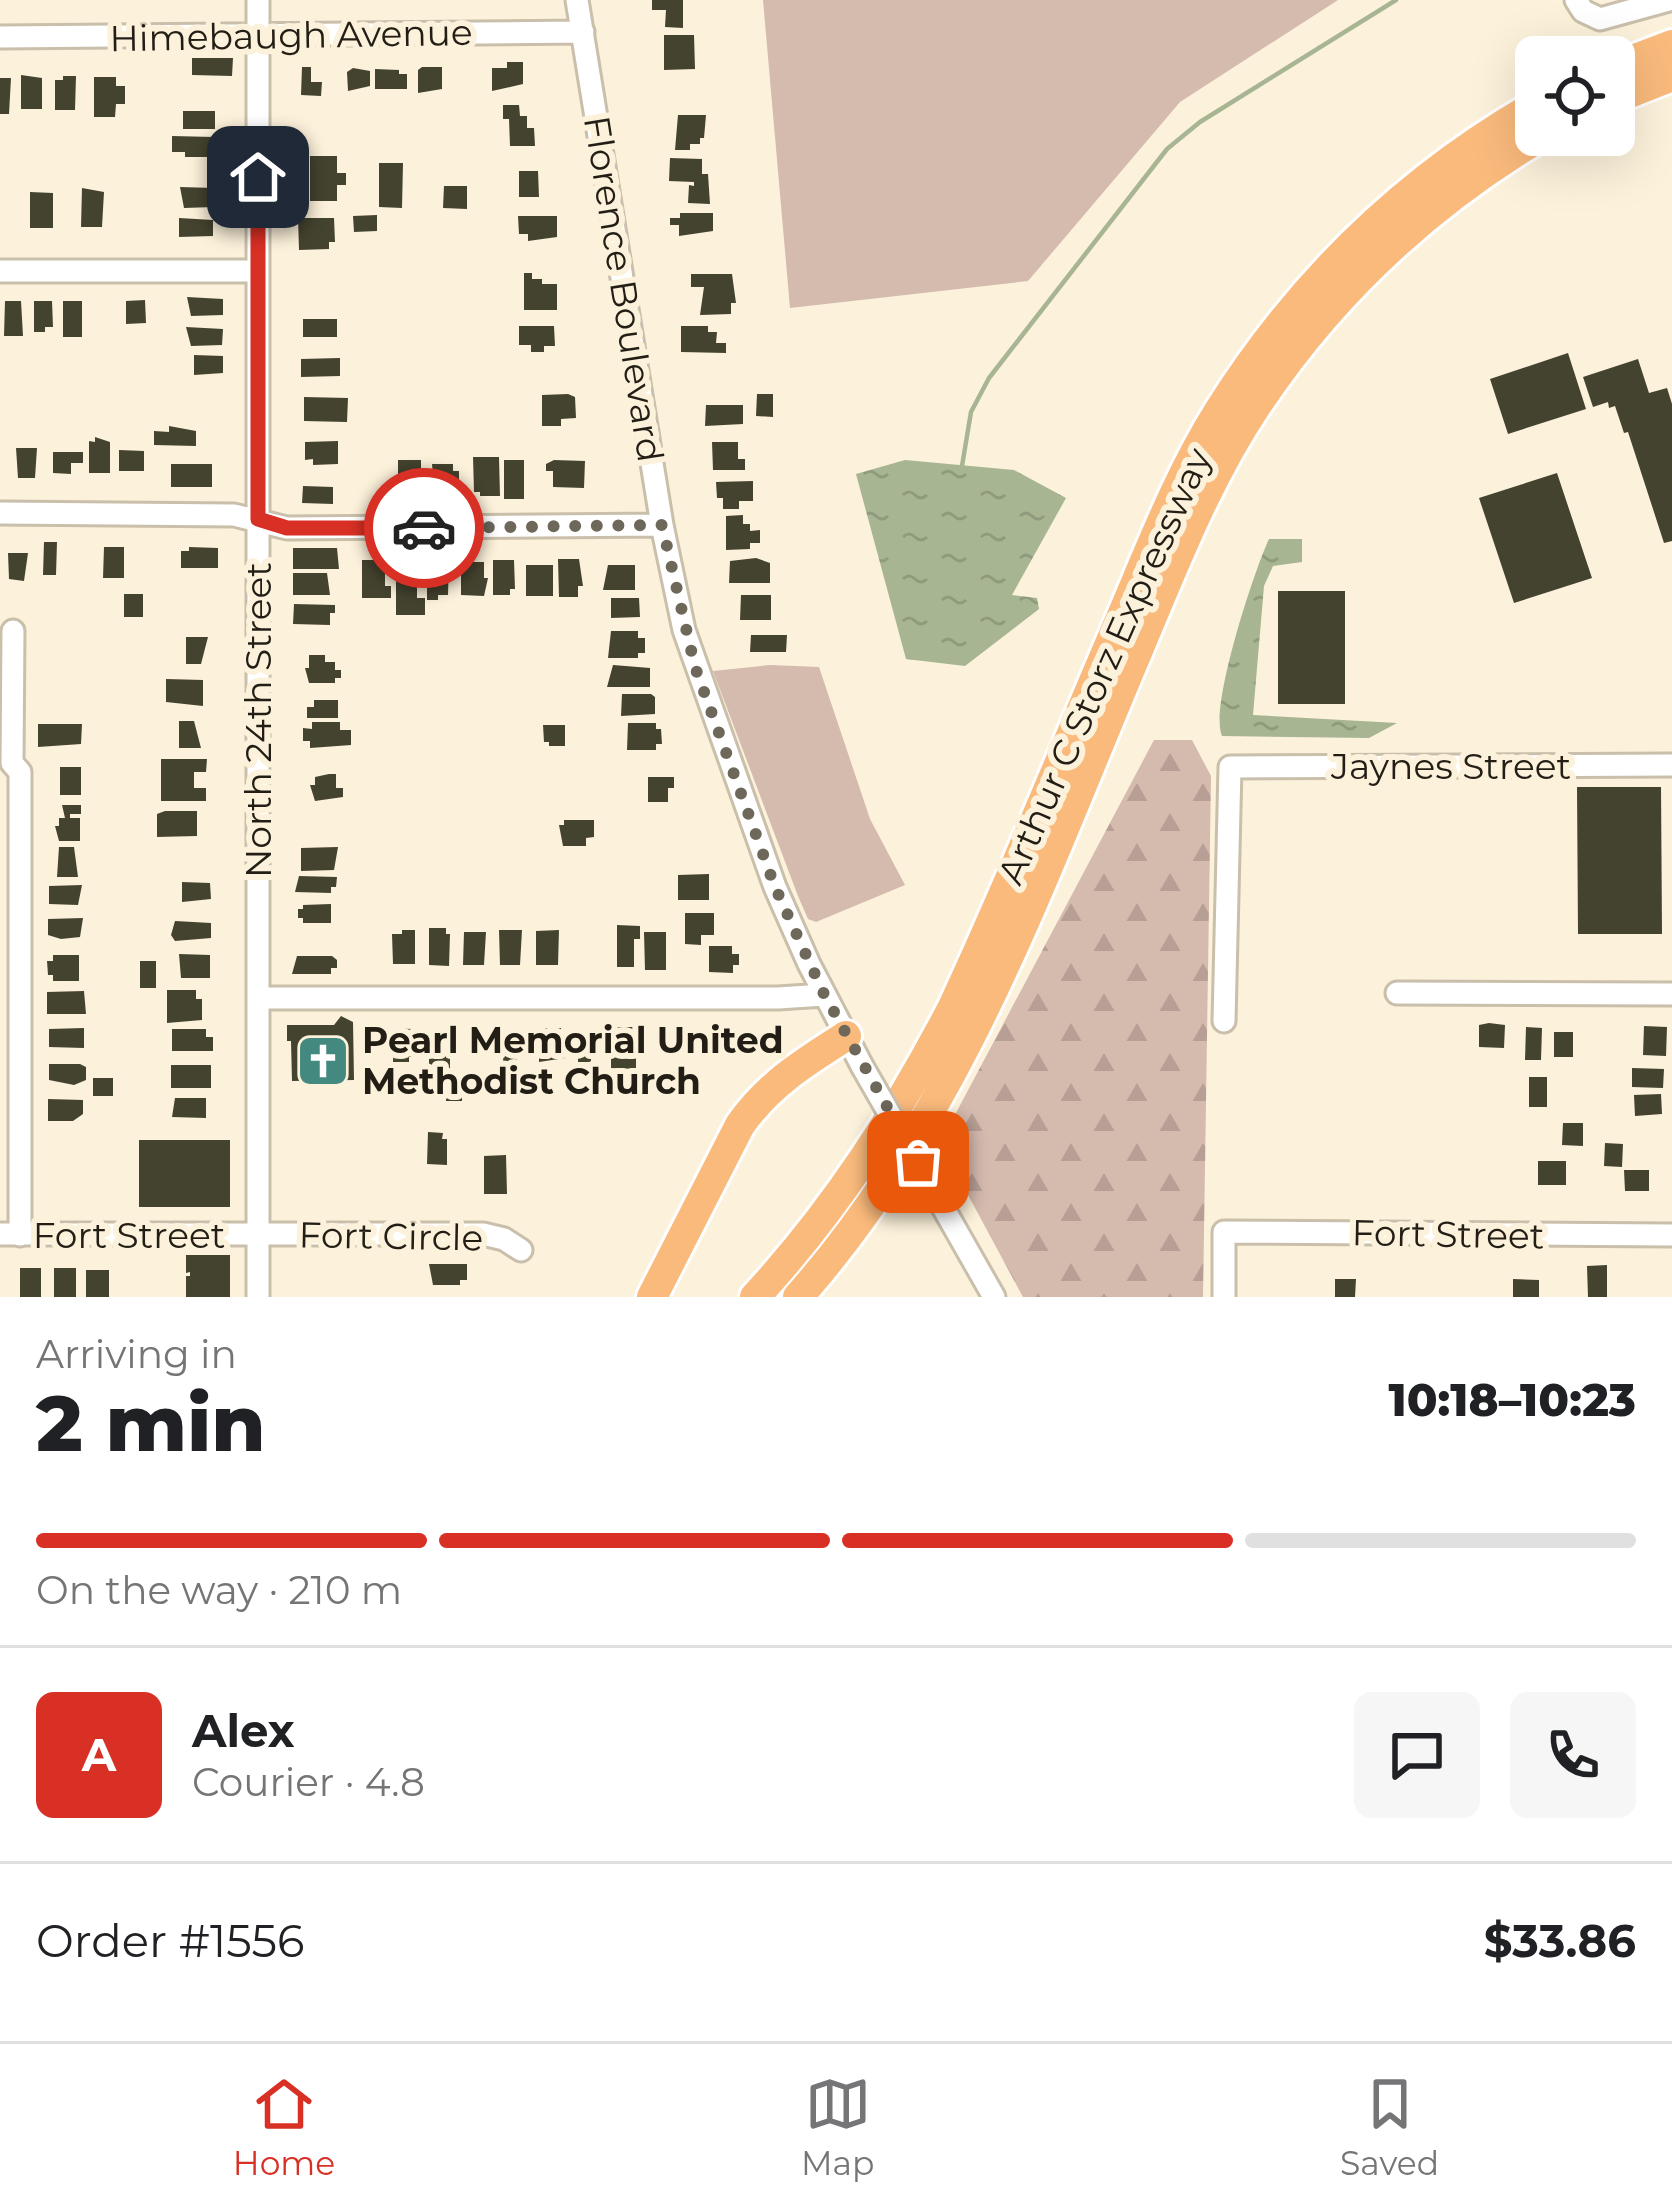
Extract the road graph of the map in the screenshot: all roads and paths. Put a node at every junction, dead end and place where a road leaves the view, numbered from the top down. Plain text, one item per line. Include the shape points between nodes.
1 (258, 0) edge
2 (578, 0) edge
3 (1576, 0) edge
4 (1669, 0) edge
5 (583, 32) junction
6 (258, 36) junction
7 (0, 37) edge
8 (1672, 45) edge
9 (1635, 60) edge
10 (1672, 76) edge
11 (1635, 91) edge
12 (1515, 119) edge
13 (1515, 153) edge
14 (0, 271) edge
15 (258, 271) junction
16 (0, 513) edge
17 (258, 519) junction
18 (662, 525) junction
19 (13, 631) dead end
20 (6, 758) edge
21 (1672, 765) edge
22 (1396, 993) dead end
23 (824, 994) junction
24 (1672, 994) edge
25 (259, 998) junction
26 (1224, 1021) dead end
27 (846, 1036) junction
28 (10, 1234) edge
29 (258, 1235) junction
30 (1672, 1235) edge
31 (520, 1250) dead end
32 (258, 1297) edge
33 (652, 1297) edge
34 (755, 1297) edge
35 (798, 1297) edge
36 (994, 1297) edge
37 (1224, 1297) edge

1 - 6 street, North 24th Street
2 - 5 street, Florence Boulevard
3 - 4 street via 1600,20
5 - 6 street, Himebaugh Avenue
5 - 18 street, Florence Boulevard
6 - 7 street, Himebaugh Avenue
6 - 15 street, North 24th Street
8 - 9 highway
10 - 11 highway
12 - 34 highway, Arthur C Storz Expressway via 1437,169 1355,240 1284,318 1217,413 912,1086 855,1177
13 - 35 highway, Arthur C Storz Expressway via 1375,260 1254,408 1197,514 962,1051 859,1222
14 - 15 street
15 - 17 street, North 24th Street
16 - 17 street
17 - 18 street via 287,528
17 - 25 street, North 24th Street
18 - 23 street, Florence Boulevard via 695,667 775,887
19 - 20 street
20 - 28 street via 20,772
21 - 26 street, Jaynes Street via 1230,767
22 - 24 street
23 - 25 street
23 - 27 street, Florence Boulevard
25 - 29 street, North 24th Street
27 - 33 highway via 756,1103
27 - 36 street, Florence Boulevard, bridge
28 - 29 street, Fort Street
29 - 31 street, Fort Circle via 483,1234
29 - 32 street, North 24th Street
30 - 37 street, Fort Street via 1224,1232

